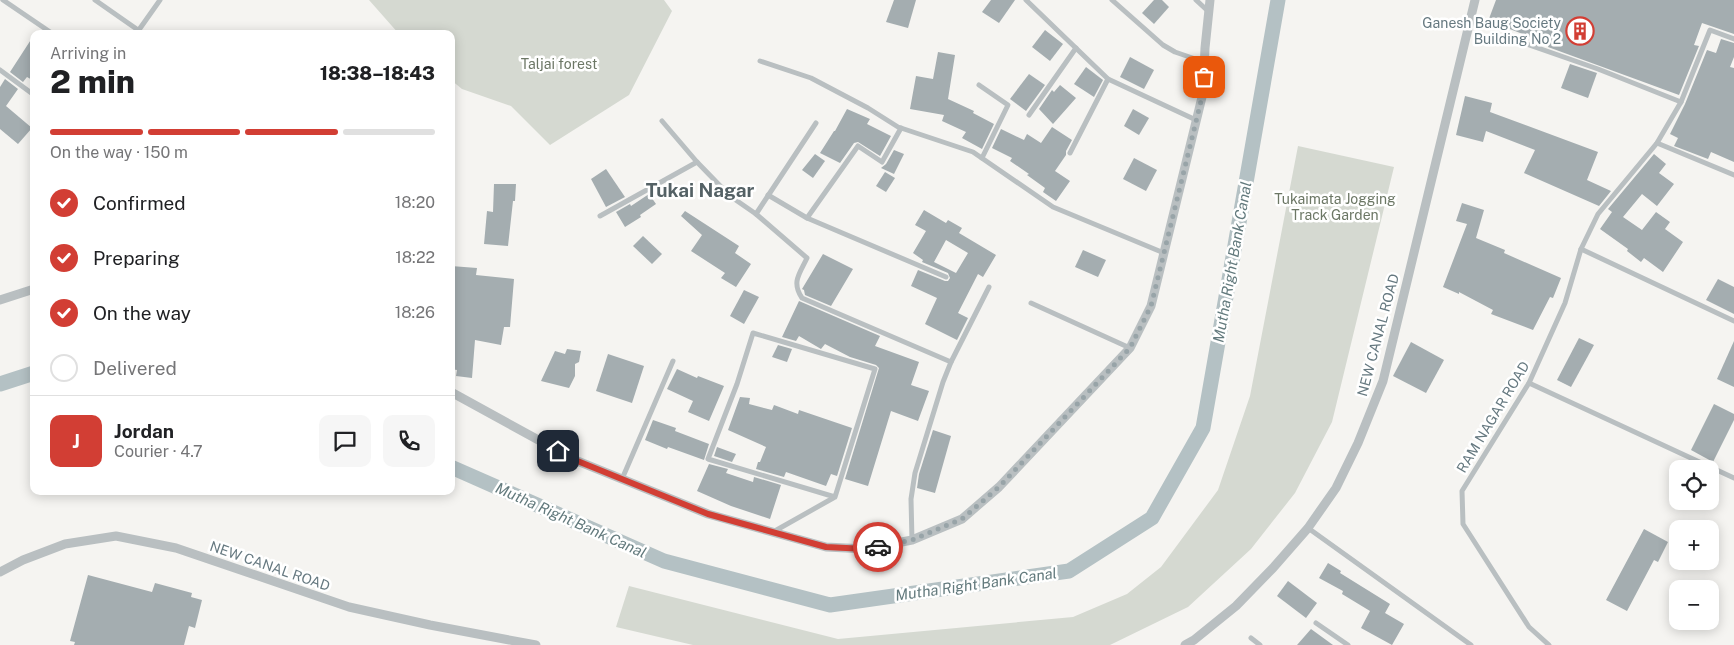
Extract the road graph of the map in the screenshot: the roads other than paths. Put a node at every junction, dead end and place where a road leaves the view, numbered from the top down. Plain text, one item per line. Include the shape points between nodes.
1 (3, 0) edge
2 (95, 0) edge
3 (160, 0) edge
4 (1026, 0) edge
5 (1112, 0) edge
6 (1196, 0) edge
7 (1210, 0) edge
8 (1475, 0) edge
9 (1209, 12) junction
10 (47, 30) edge
11 (134, 30) edge
12 (138, 30) edge
13 (1734, 39) edge
14 (1515, 40) dead end
15 (1076, 48) junction
16 (760, 61) dead end
17 (1204, 62) junction
18 (0, 70) edge
19 (1108, 79) junction
20 (978, 85) dead end
21 (30, 93) edge
22 (1681, 102) junction
23 (1029, 115) dead end
24 (1196, 120) junction
25 (662, 121) dead end
26 (816, 123) dead end
27 (901, 128) junction
28 (1658, 143) junction
29 (1070, 153) dead end
30 (982, 158) junction
31 (697, 162) junction
32 (1734, 175) edge
33 (768, 195) junction
34 (756, 214) junction
35 (600, 216) dead end
36 (807, 218) junction
37 (1582, 249) junction
38 (1164, 253) junction
39 (946, 277) dead end
40 (989, 287) dead end
41 (30, 290) edge
42 (0, 300) edge
43 (1031, 303) dead end
44 (1734, 321) edge
45 (1130, 348) junction
46 (673, 361) dead end
47 (951, 362) junction
48 (1529, 383) junction
49 (455, 394) edge
50 (1734, 478) edge
51 (622, 479) junction
52 (835, 497) junction
53 (1308, 528) junction
54 (773, 532) junction
55 (912, 540) junction
56 (0, 572) edge
57 (1316, 623) dead end
58 (1250, 638) dead end
59 (536, 645) edge
60 (1185, 645) edge
61 (1260, 645) edge
62 (1348, 645) edge
63 (1471, 645) edge
64 (1550, 645) edge

1 - 10 street
2 - 11 street
3 - 12 street
4 - 15 street
5 - 17 street via 1162,45
6 - 9 street
7 - 9 street
8 - 53 street, NEW CANAL ROAD via 1383,381 1336,488
9 - 17 street
13 - 22 street, RAM NAGAR ROAD via 1710,30
14 - 22 street
15 - 19 street
15 - 23 street
16 - 27 street via 811,78
17 - 24 street via 1203,93
18 - 21 street
19 - 24 street
19 - 29 street
20 - 30 street via 1008,105
22 - 28 street, RAM NAGAR ROAD
24 - 38 street
25 - 31 street
26 - 33 street
27 - 30 street via 973,152
27 - 36 street via 882,162 858,146
28 - 32 street
28 - 37 street, RAM NAGAR ROAD via 1598,214
30 - 38 street via 1053,207
31 - 34 street via 730,196
31 - 35 street
33 - 34 street
33 - 36 street
34 - 47 street via 807,258 796,281 802,298
36 - 39 street
37 - 44 street
37 - 48 street, RAM NAGAR ROAD via 1565,303
38 - 45 street via 1151,306
40 - 47 street
41 - 42 street
43 - 45 street
45 - 55 street via 999,487 962,519
46 - 51 street
47 - 55 street via 915,473 911,499
48 - 50 street
48 - 64 street, RAM NAGAR ROAD via 1462,491 1463,524 1529,627
49 - 51 street via 575,460
51 - 54 street via 708,514
52 - 52 street via 876,369 753,333 708,459
52 - 54 street
53 - 60 street, NEW CANAL ROAD via 1236,606
53 - 63 street
54 - 55 street via 826,547 866,549
56 - 59 street, NEW CANAL ROAD via 65,544 116,536 176,548 349,607
57 - 62 street
58 - 61 street

